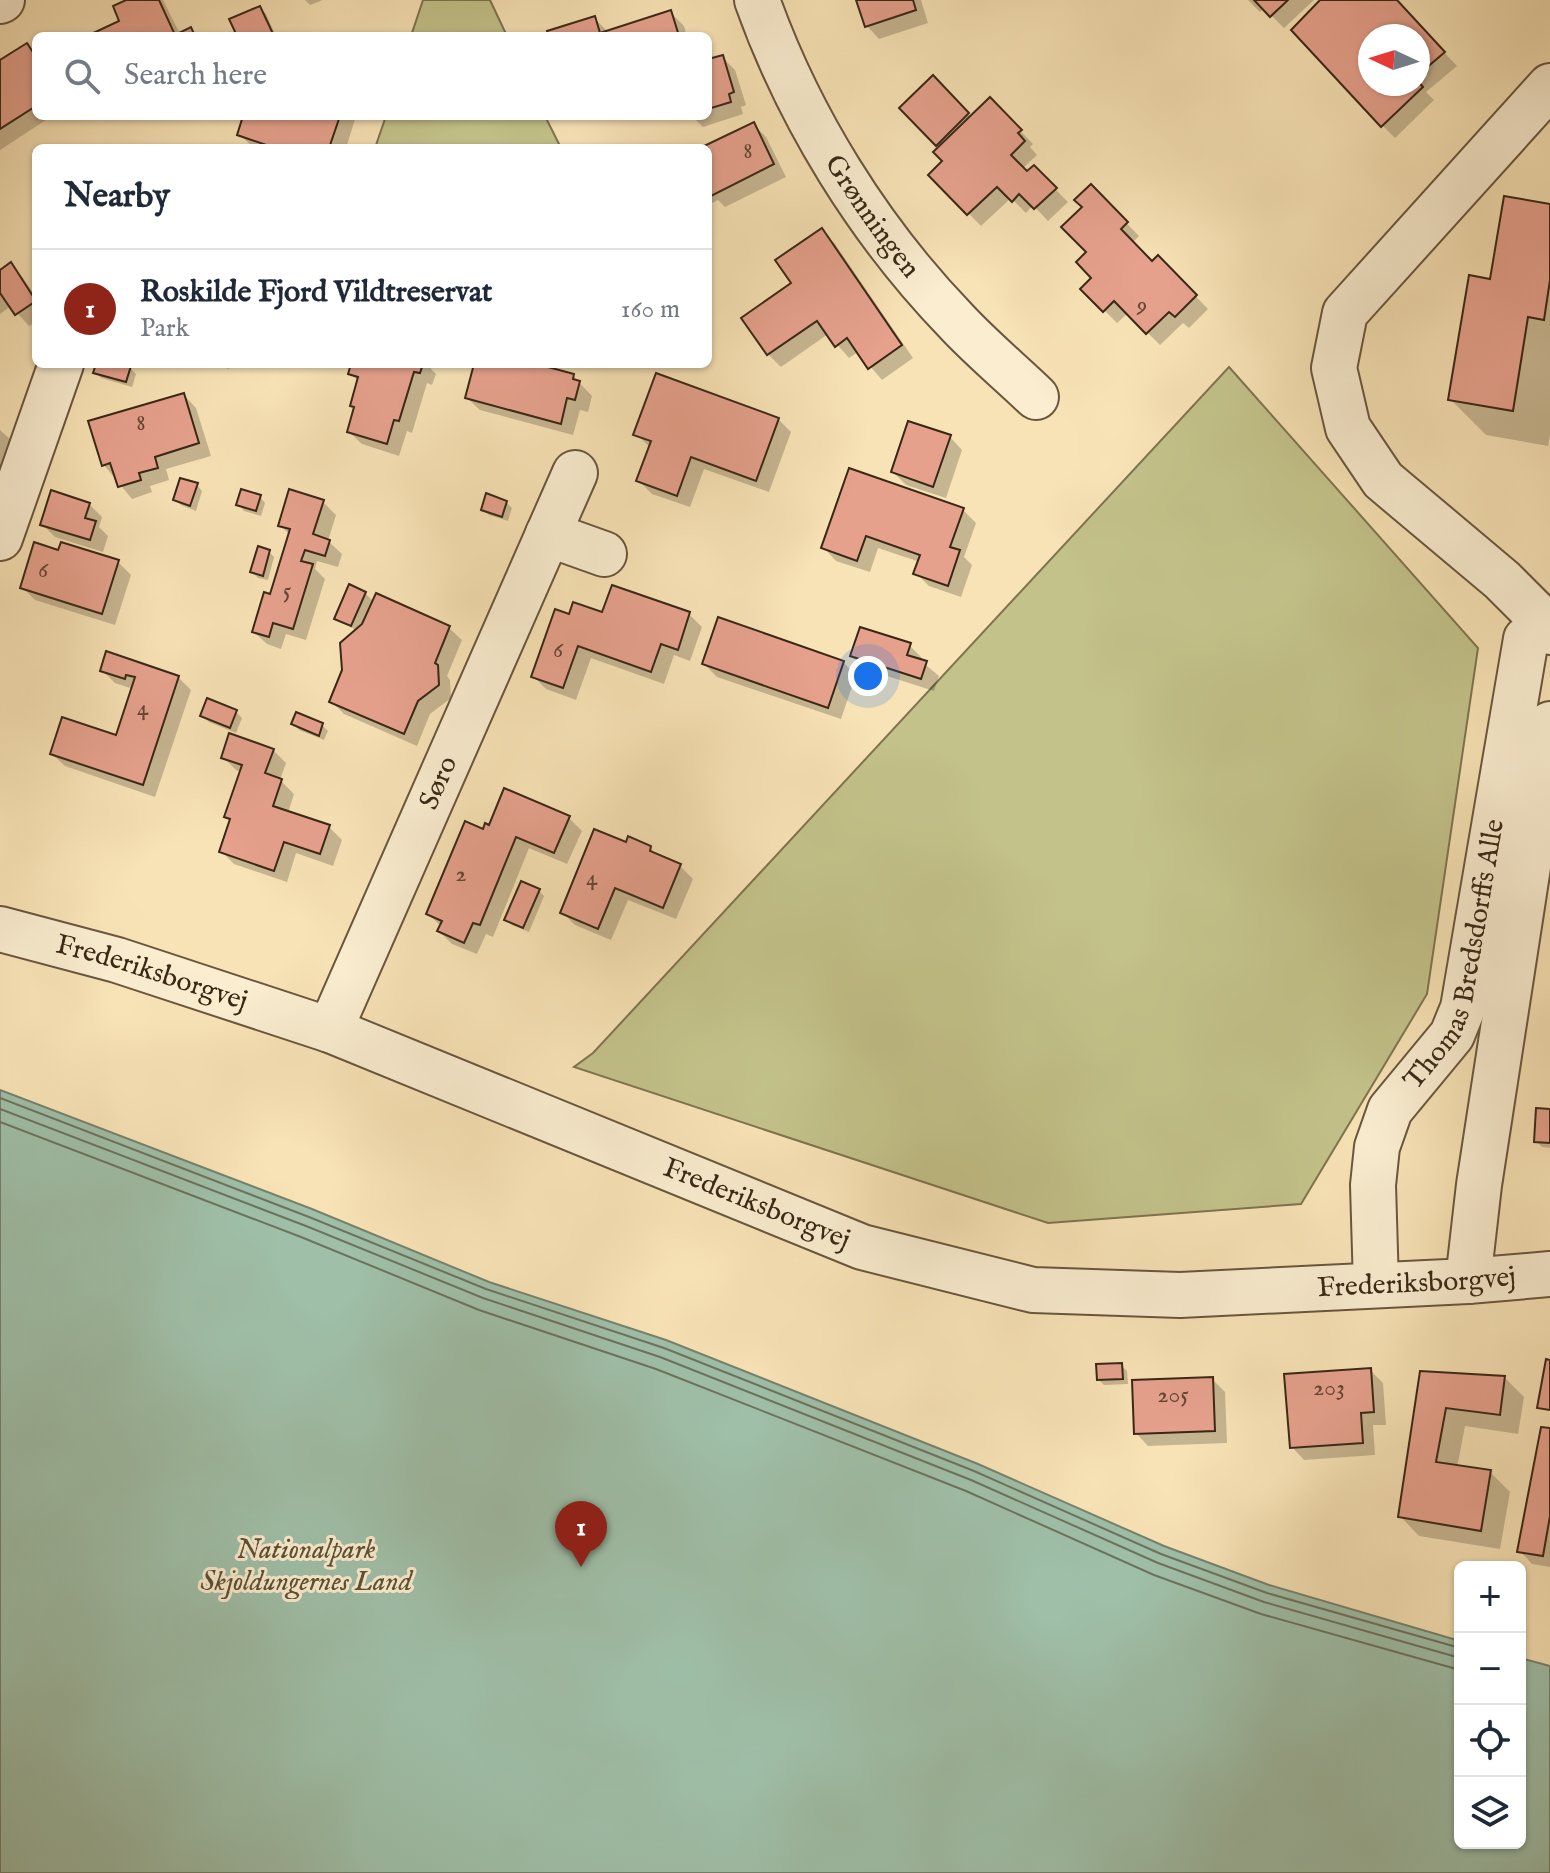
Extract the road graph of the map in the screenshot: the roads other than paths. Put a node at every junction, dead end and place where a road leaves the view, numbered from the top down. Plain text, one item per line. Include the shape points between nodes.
1 (757, 0) edge
2 (1550, 86) edge
3 (60, 368) edge
4 (1036, 397) dead end
5 (575, 473) dead end
6 (548, 534) junction
7 (0, 538) edge
8 (604, 554) dead end
9 (1547, 627) edge
10 (1538, 747) edge
11 (0, 929) edge
12 (1489, 982) junction
13 (330, 1030) junction
14 (1550, 1274) edge
15 (1468, 1281) junction
16 (1376, 1285) junction

1 - 4 street, Grønningen via 773,45 823,144 884,236 955,321
2 - 9 street, Thomas Bredsdorffs Alle via 1345,313 1334,368 1348,428 1383,480 1502,580
3 - 7 street
5 - 6 street, Søro
6 - 8 street
6 - 13 street, Søro
9 - 10 street, Thomas Bredsdorffs Alle via 1526,639
10 - 12 street, Thomas Bredsdorffs Alle
11 - 13 street, Frederiksborgvej via 117,960
12 - 15 street, Thomas Bredsdorffs Alle via 1479,1185
12 - 16 street, Thomas Bredsdorffs Alle via 1463,1008 1452,1035 1390,1110 1377,1147 1373,1185
13 - 16 street, Frederiksborgvej via 862,1247 1033,1290 1180,1295
14 - 15 street, Frederiksborgvej
15 - 16 street, Frederiksborgvej

